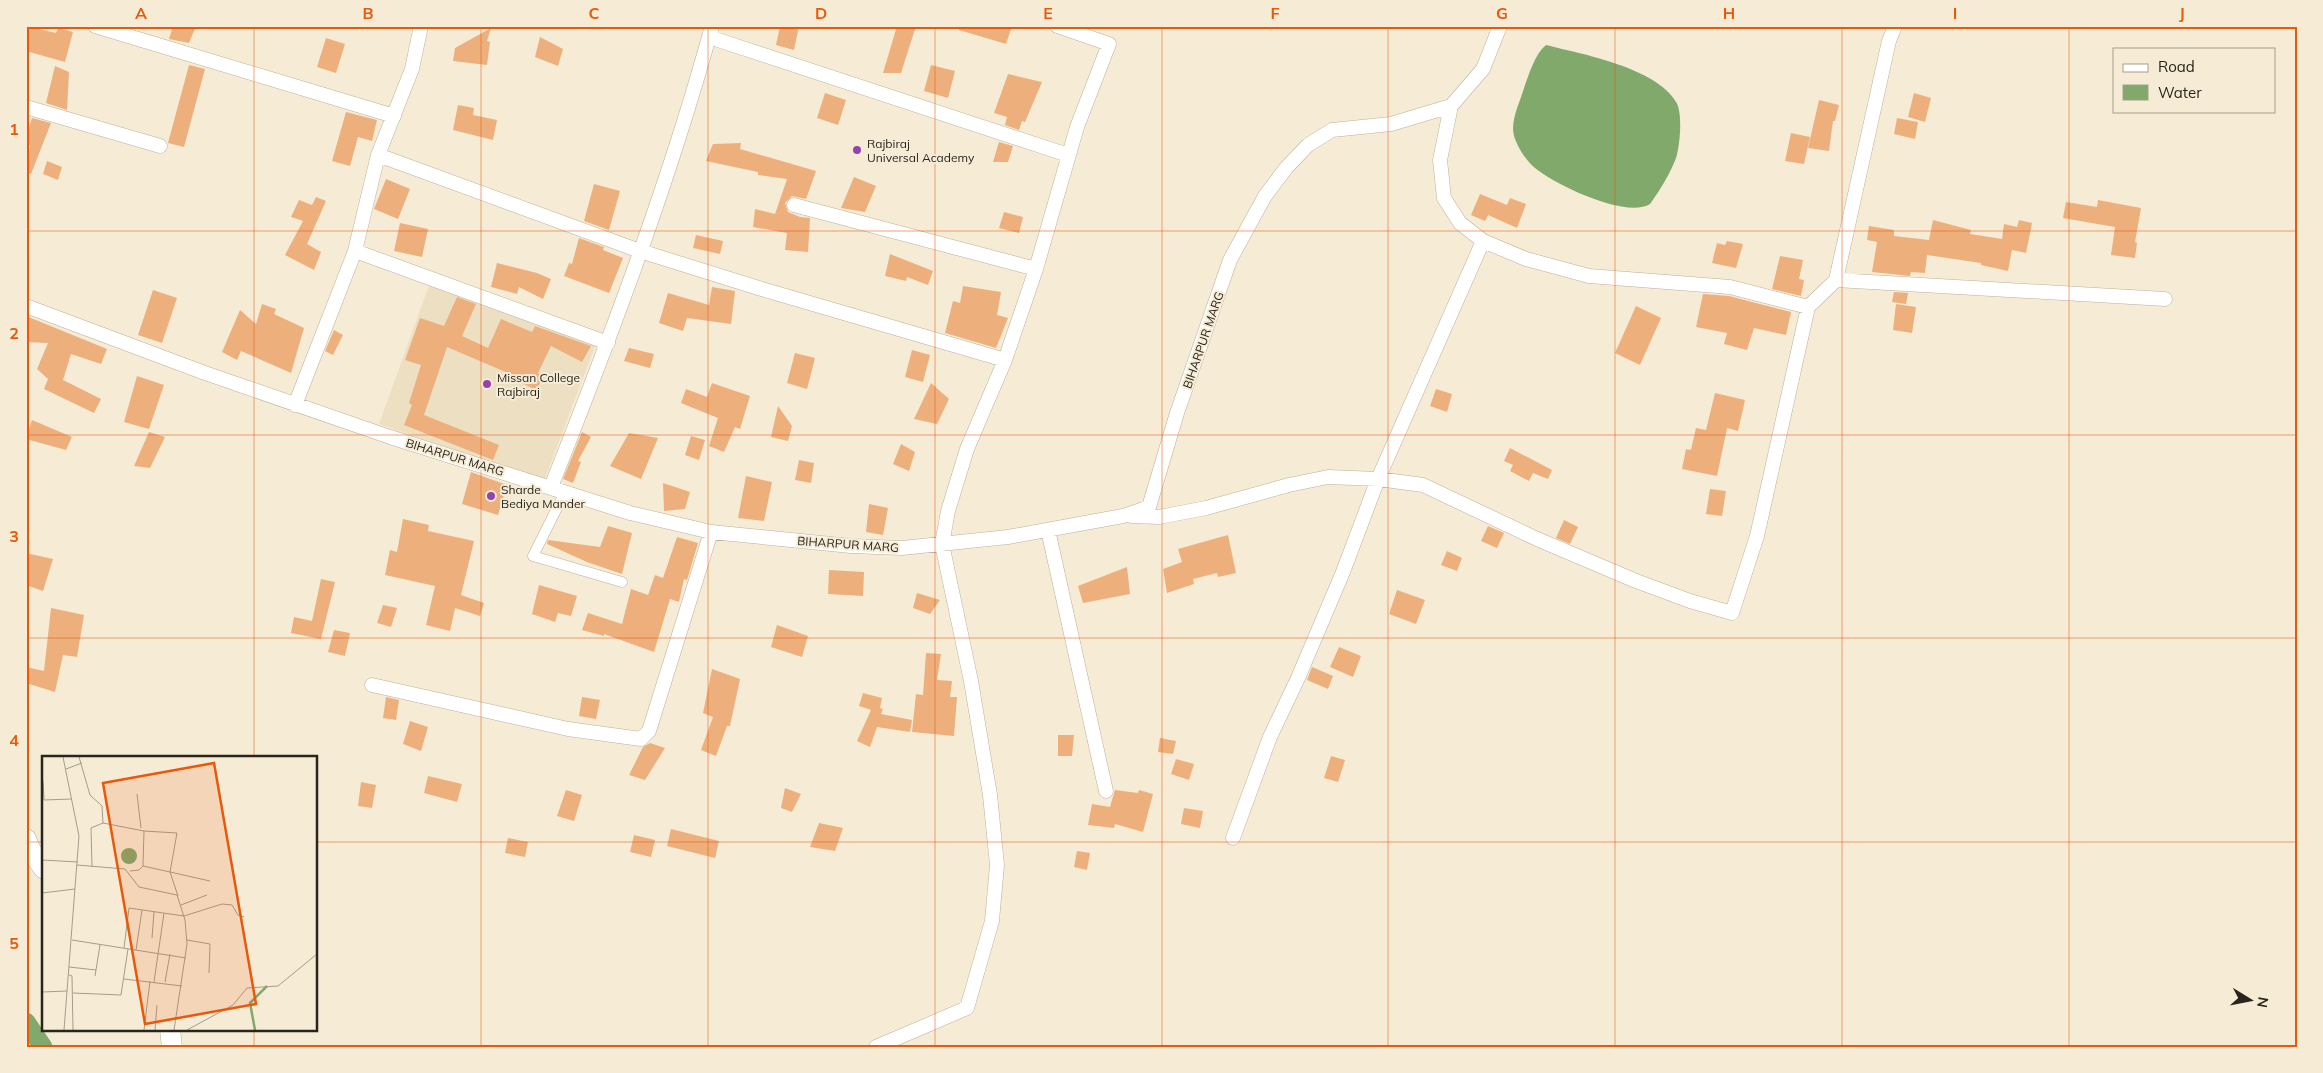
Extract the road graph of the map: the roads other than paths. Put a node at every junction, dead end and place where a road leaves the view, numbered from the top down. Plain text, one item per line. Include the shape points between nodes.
1 (95, 26) edge
2 (421, 26) edge
3 (1057, 26) edge
4 (1500, 26) edge
5 (1895, 26) edge
6 (711, 32) edge
7 (1451, 106) junction
8 (26, 107) edge
9 (394, 116) junction
10 (160, 146) dead end
11 (378, 155) junction
12 (1068, 155) junction
13 (794, 205) dead end
14 (1483, 241) junction
15 (355, 250) junction
16 (640, 251) junction
17 (1036, 269) junction
18 (1836, 280) junction
19 (2165, 299) dead end
20 (26, 306) edge
21 (1808, 307) junction
22 (608, 343) junction
23 (1005, 360) junction
24 (295, 404) junction
25 (1378, 478) junction
26 (551, 487) junction
27 (565, 492) junction
28 (1123, 516) junction
29 (1048, 530) junction
30 (711, 532) junction
31 (942, 544) junction
32 (622, 582) dead end
33 (372, 685) dead end
34 (1106, 791) dead end
35 (26, 838) edge
36 (1233, 838) dead end
37 (42, 866) edge
38 (170, 1030) edge
39 (172, 1047) edge
40 (876, 1047) edge

1 - 9 street
2 - 9 street via 412,69
3 - 12 street via 1109,44
4 - 7 street via 1483,69
5 - 18 street via 1888,41
6 - 12 street
6 - 16 street via 692,100
7 - 14 street via 1440,160 1444,198 1460,223
7 - 28 street, BIHARPUR MARG via 1391,124 1332,130 1308,145 1286,168 1265,196 1230,260 1177,413 1149,507
8 - 10 street
9 - 11 street
11 - 15 street
11 - 16 street
12 - 17 street
13 - 17 street
14 - 21 street via 1526,260 1589,276 1730,287
14 - 25 street
15 - 22 street
15 - 24 street
16 - 22 street
16 - 23 street
17 - 23 street
18 - 19 street
18 - 21 street
20 - 24 street, BIHARPUR MARG
21 - 25 street via 1758,536 1732,613 1636,581 1424,486
22 - 26 street
23 - 31 street via 967,449 948,511
24 - 26 street, BIHARPUR MARG
25 - 28 street via 1328,477 1159,517
25 - 36 street via 1343,572 1270,737
26 - 27 street, BIHARPUR MARG
27 - 30 street, BIHARPUR MARG via 630,513
27 - 32 street via 533,556
28 - 29 street, BIHARPUR MARG
29 - 31 street, BIHARPUR MARG
29 - 34 street
30 - 31 street, BIHARPUR MARG via 851,546 902,548
30 - 33 street via 649,731 641,739 568,729
31 - 40 street via 971,681 990,795 997,865 992,921 966,1008
35 - 37 main road
38 - 39 main road

